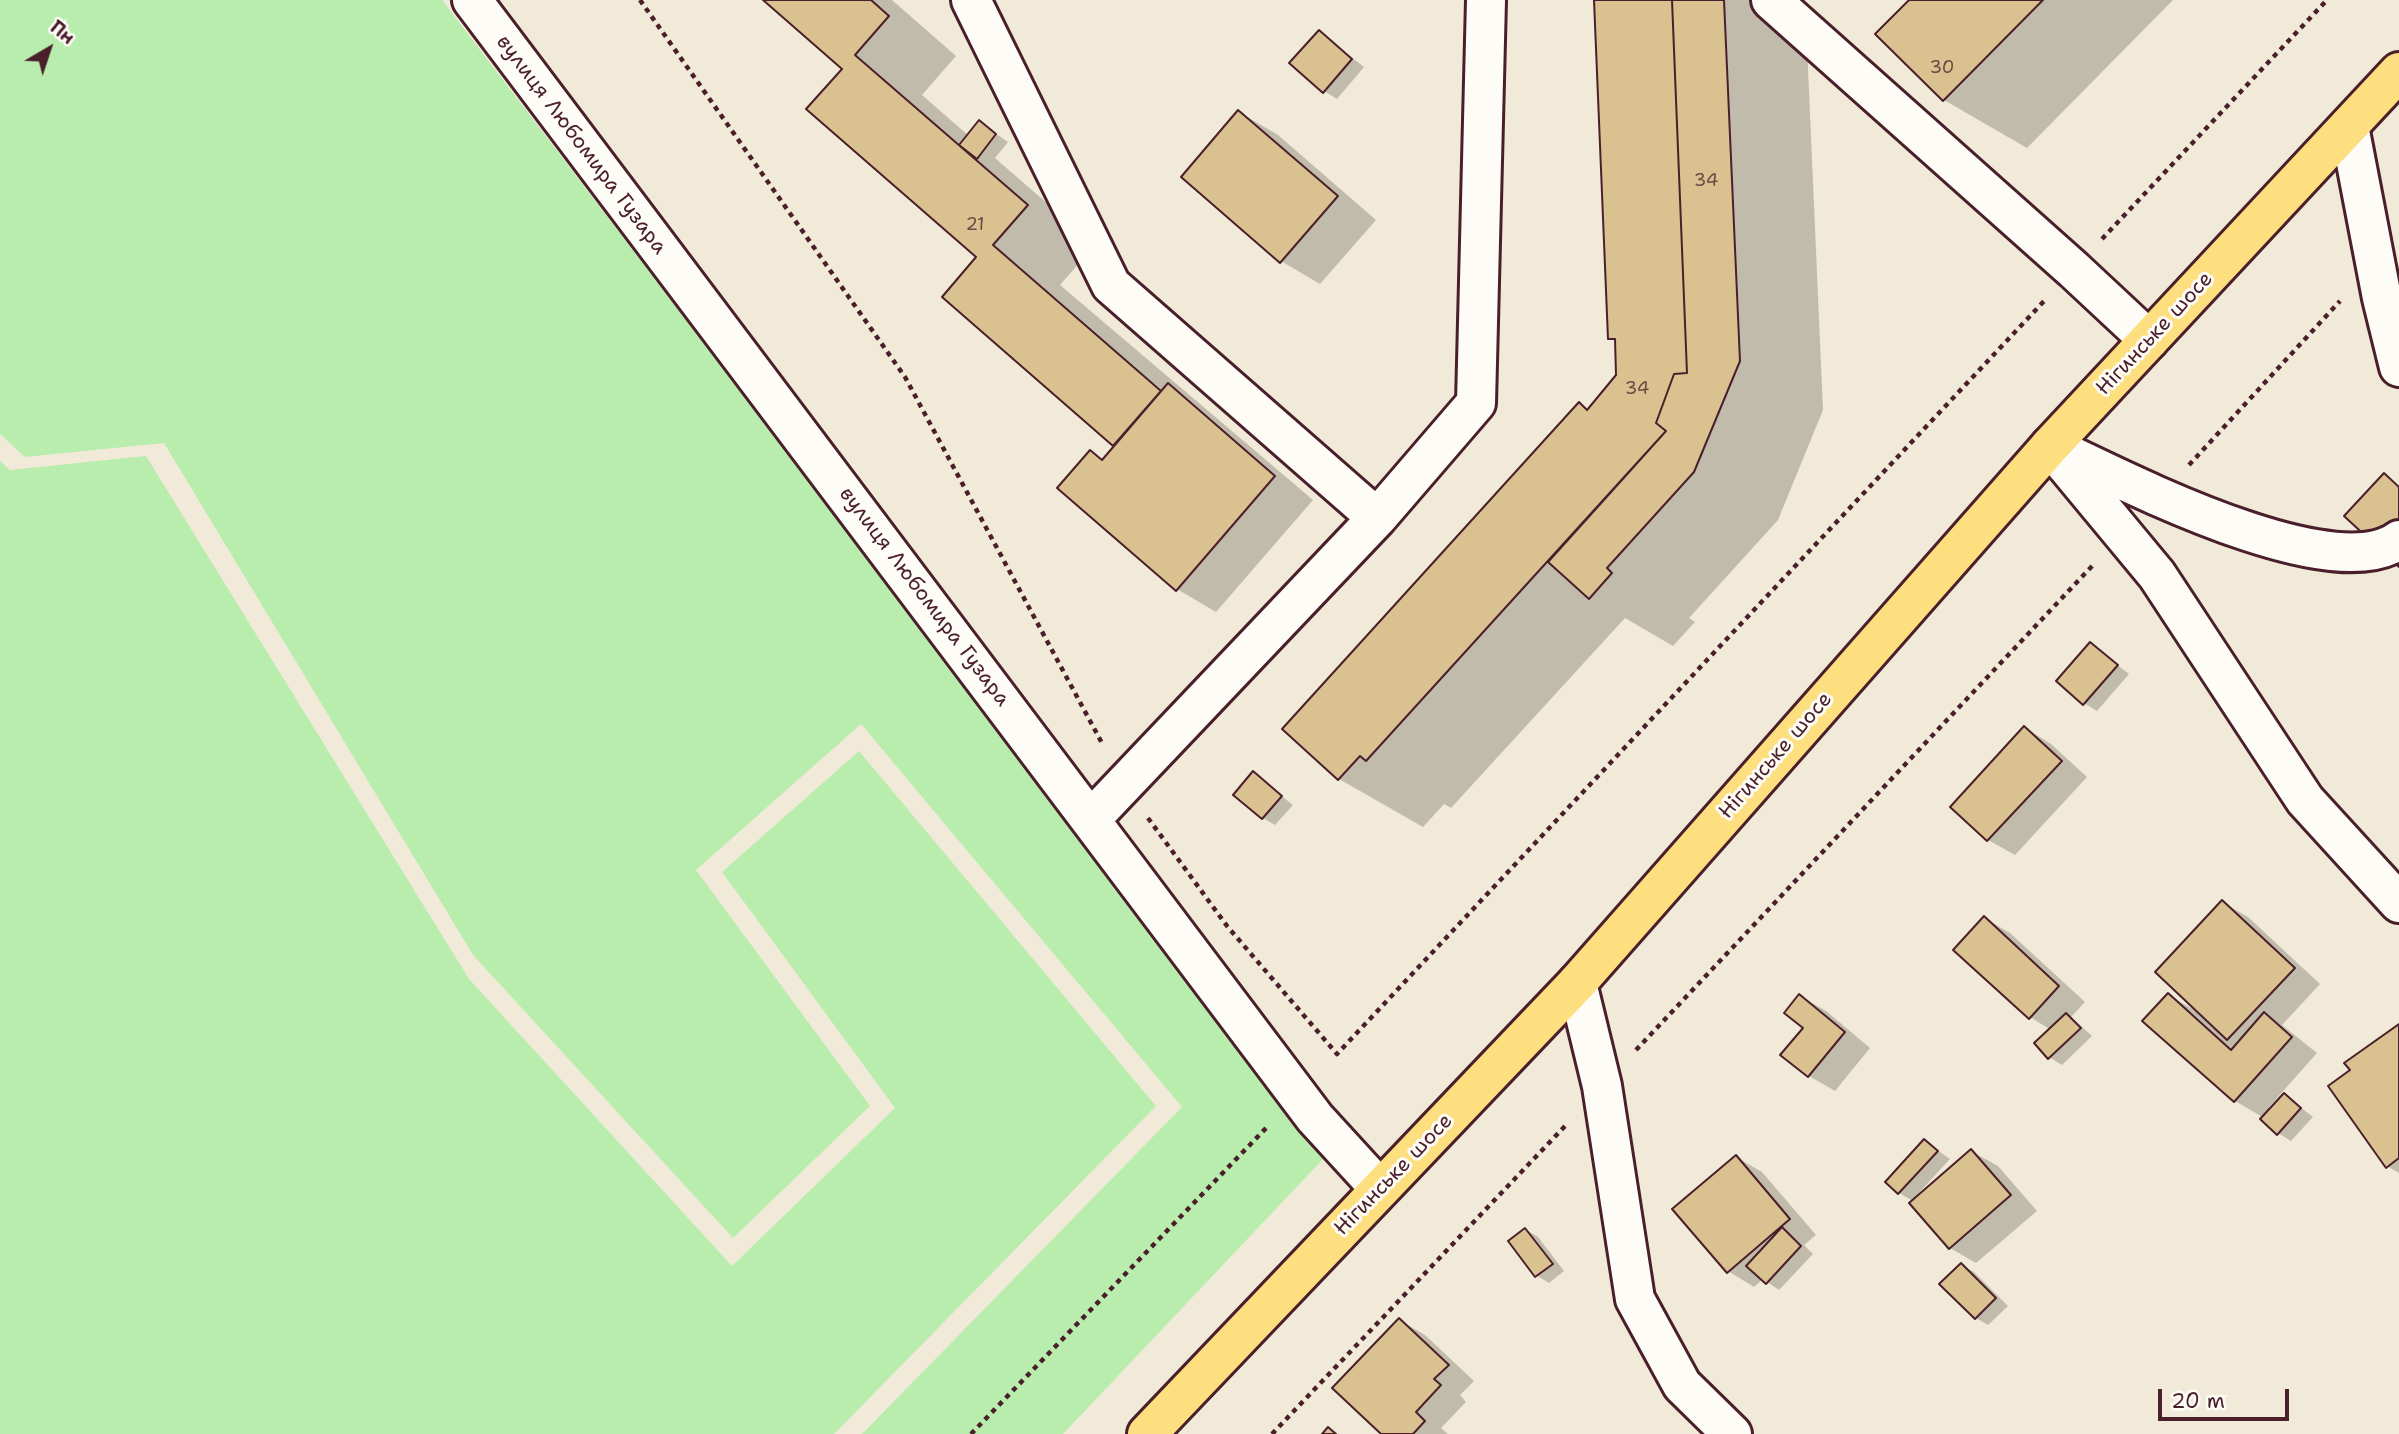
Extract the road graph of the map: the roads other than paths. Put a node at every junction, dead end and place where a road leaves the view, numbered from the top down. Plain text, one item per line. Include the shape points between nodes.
1 (472, 0) edge
2 (971, 0) edge
3 (1486, 0) edge
4 (1771, 0) edge
5 (2399, 72) edge
6 (2349, 126) junction
7 (2148, 340) junction
8 (2399, 367) edge
9 (2050, 446) junction
10 (1377, 518) junction
11 (2399, 540) edge
12 (1091, 818) junction
13 (2399, 903) edge
14 (1577, 983) junction
15 (1380, 1189) junction
16 (1147, 1434) edge
17 (1732, 1434) edge

1 - 12 street, вулиця Любомира Гузара
2 - 10 street via 1111,285
3 - 10 street via 1476,403
4 - 7 street
5 - 6 main road, Нігинське шосе
6 - 7 main road, Нігинське шосе
6 - 8 street
7 - 9 main road, Нігинське шосе
9 - 11 street via 2238,527 2326,551 2362,554
9 - 13 street via 2157,575 2305,800
9 - 14 main road, Нігинське шосе
10 - 12 street
12 - 15 street, вулиця Любомира Гузара via 1315,1118
14 - 15 main road, Нігинське шосе
14 - 17 street via 1602,1086 1635,1298 1682,1385
15 - 16 main road, Нігинське шосе

